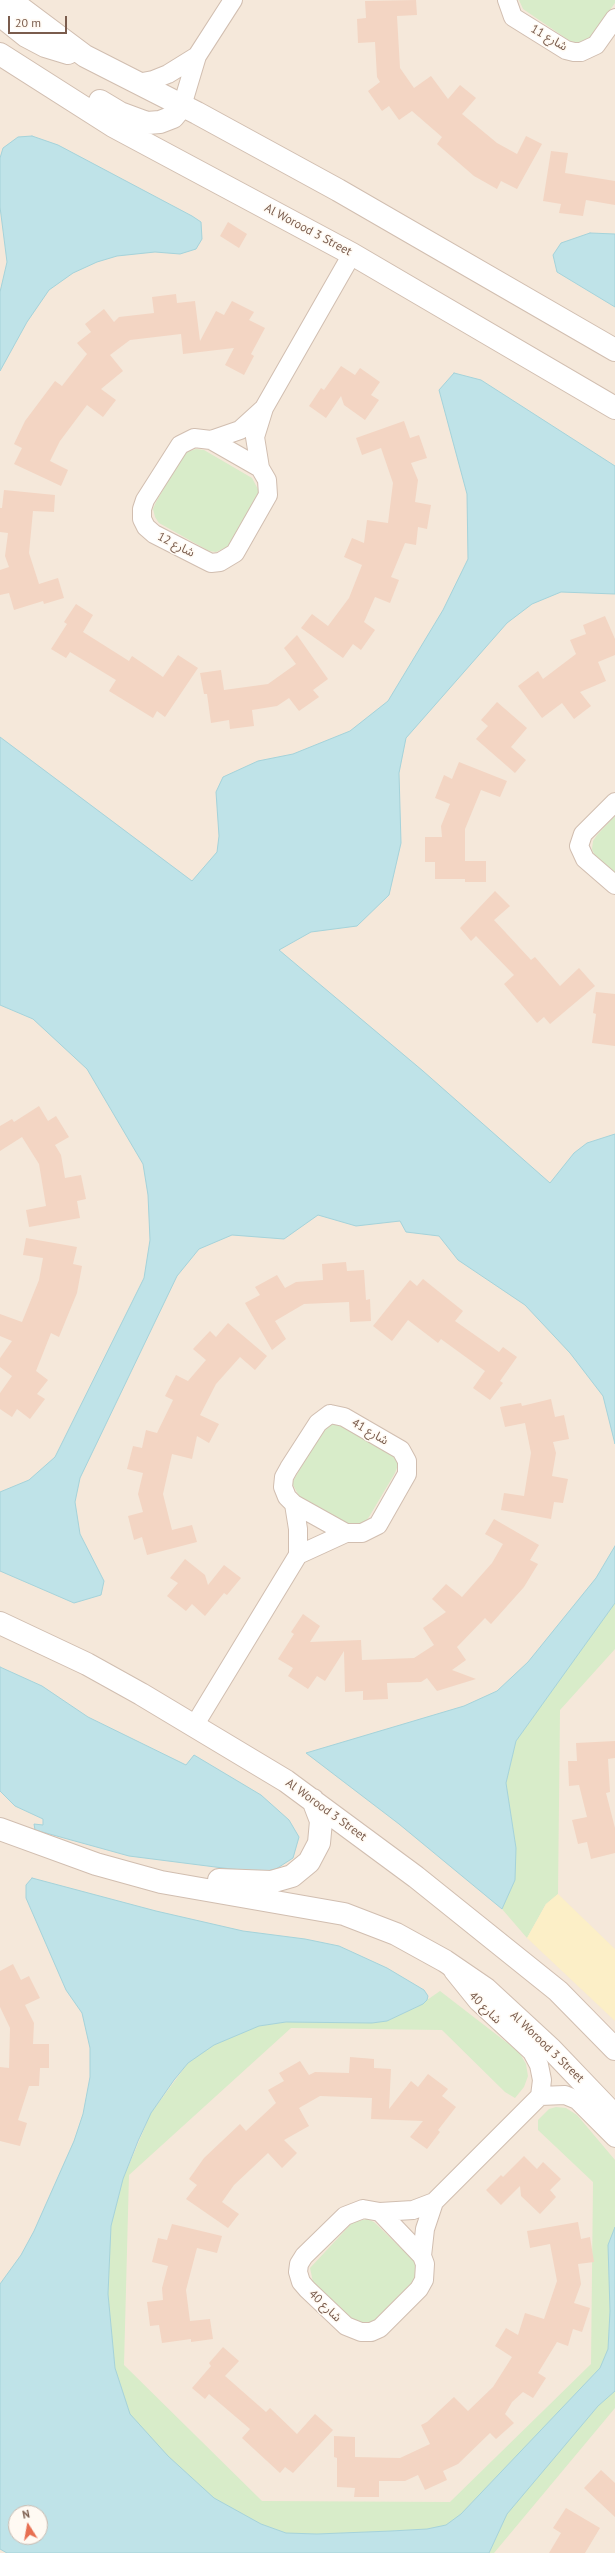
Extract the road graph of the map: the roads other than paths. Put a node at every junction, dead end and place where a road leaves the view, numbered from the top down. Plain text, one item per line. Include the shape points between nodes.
1 (10, 0) edge
2 (233, 0) edge
3 (507, 0) edge
4 (0, 14) edge
5 (615, 18) edge
6 (0, 54) edge
7 (85, 56) junction
8 (197, 56) junction
9 (39, 80) junction
10 (137, 82) junction
11 (182, 106) junction
12 (352, 254) junction
13 (615, 350) edge
14 (264, 408) junction
15 (615, 408) edge
16 (211, 440) junction
17 (260, 468) junction
18 (615, 802) edge
19 (615, 885) edge
20 (294, 1504) junction
21 (346, 1533) junction
22 (298, 1555) junction
23 (0, 1623) edge
24 (194, 1726) junction
25 (313, 1800) junction
26 (0, 1829) edge
27 (161, 1882) junction
28 (445, 1961) junction
29 (615, 2049) edge
30 (540, 2096) junction
31 (615, 2116) edge
32 (615, 2138) edge
33 (434, 2202) junction
34 (380, 2212) junction
35 (422, 2256) junction

1 - 7 street
2 - 8 street
3 - 5 street, شارع 11 via 513,16 566,50 574,52 582,52 596,45
4 - 7 street via 26,36 45,46
6 - 9 street, Al Worood 3 Street
7 - 10 street
8 - 10 street via 168,74 153,80
8 - 11 street
9 - 11 street via 68,85 120,113 147,123 173,117
9 - 12 street, Al Worood 3 Street via 113,126
10 - 11 street
11 - 13 street via 338,190
12 - 14 street, شارع 12
12 - 15 street, Al Worood 3 Street
14 - 16 street, شارع 12 via 240,430
14 - 17 street, شارع 12 via 256,437
16 - 17 street, شارع 12
16 - 17 street, شارع 12 via 194,438 180,445 145,500 142,519 154,534 211,562 229,559 235,553 268,495 267,480
18 - 19 street via 583,834 579,846 585,859
20 - 21 street, شارع 41
20 - 21 street, شارع 41 via 283,1488 284,1477 289,1468 323,1418 337,1414 344,1417 400,1450 405,1455 408,1468 378,1525 362,1533
20 - 22 street, شارع 41 via 298,1529
21 - 22 street, شارع 41
22 - 24 street
23 - 24 street, Al Worood 3 Street via 87,1664
24 - 25 street, Al Worood 3 Street via 254,1760
25 - 27 street via 321,1821 319,1842 309,1862 292,1876 271,1882
25 - 29 street, Al Worood 3 Street via 416,1876 558,1990
26 - 27 street, Al Worood 3 Street via 96,1864
27 - 28 street, Al Worood 3 Street via 344,1914 396,1934
28 - 30 street, شارع 40 via 478,2002 532,2052 541,2073
28 - 31 street, Al Worood 3 Street via 486,1989 567,2065
30 - 32 street via 565,2095 577,2100
30 - 33 street, شارع 40
33 - 34 street, شارع 40 via 413,2210
33 - 35 street, شارع 40 via 425,2229
34 - 35 street
34 - 35 street, شارع 40 via 363,2209 345,2216 304,2256 298,2272 301,2282 307,2289 346,2326 357,2331 371,2332 380,2328 419,2289 425,2272

